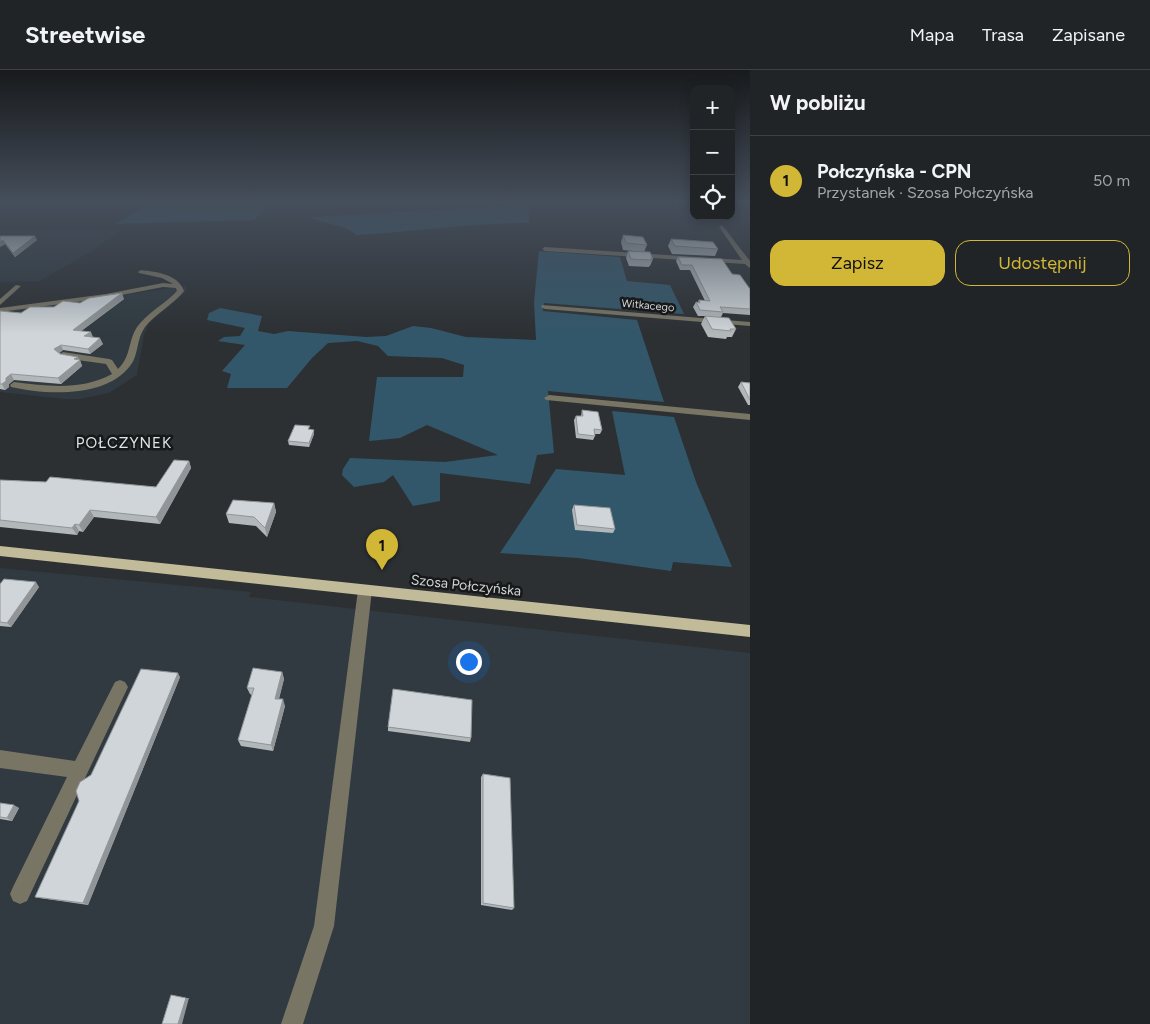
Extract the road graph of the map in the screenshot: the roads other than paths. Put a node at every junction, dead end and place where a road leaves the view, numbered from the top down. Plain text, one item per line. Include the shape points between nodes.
1 (736, 246) edge
2 (545, 249) dead end
3 (749, 264) edge
4 (141, 272) dead end
5 (18, 286) dead end
6 (179, 286) junction
7 (0, 303) edge
8 (545, 307) dead end
9 (0, 310) edge
10 (750, 324) edge
11 (63, 355) edge
12 (117, 374) junction
13 (14, 384) dead end
14 (549, 398) dead end
15 (750, 417) edge
16 (0, 551) edge
17 (365, 590) junction
18 (750, 631) edge
19 (120, 687) dead end
20 (0, 759) edge
21 (80, 770) junction
22 (20, 894) dead end
23 (292, 1024) edge

1 - 3 street
2 - 3 street
4 - 6 street via 161,276
5 - 7 street
6 - 9 street via 163,285
6 - 12 street via 181,291 139,330 132,355
8 - 10 street, Witkacego
11 - 12 street via 109,362
12 - 13 street via 75,390
14 - 15 street
16 - 17 main road, Szosa Połczyńska
17 - 18 main road, Szosa Połczyńska
17 - 23 street via 324,926
19 - 21 street
20 - 21 street
21 - 22 street

